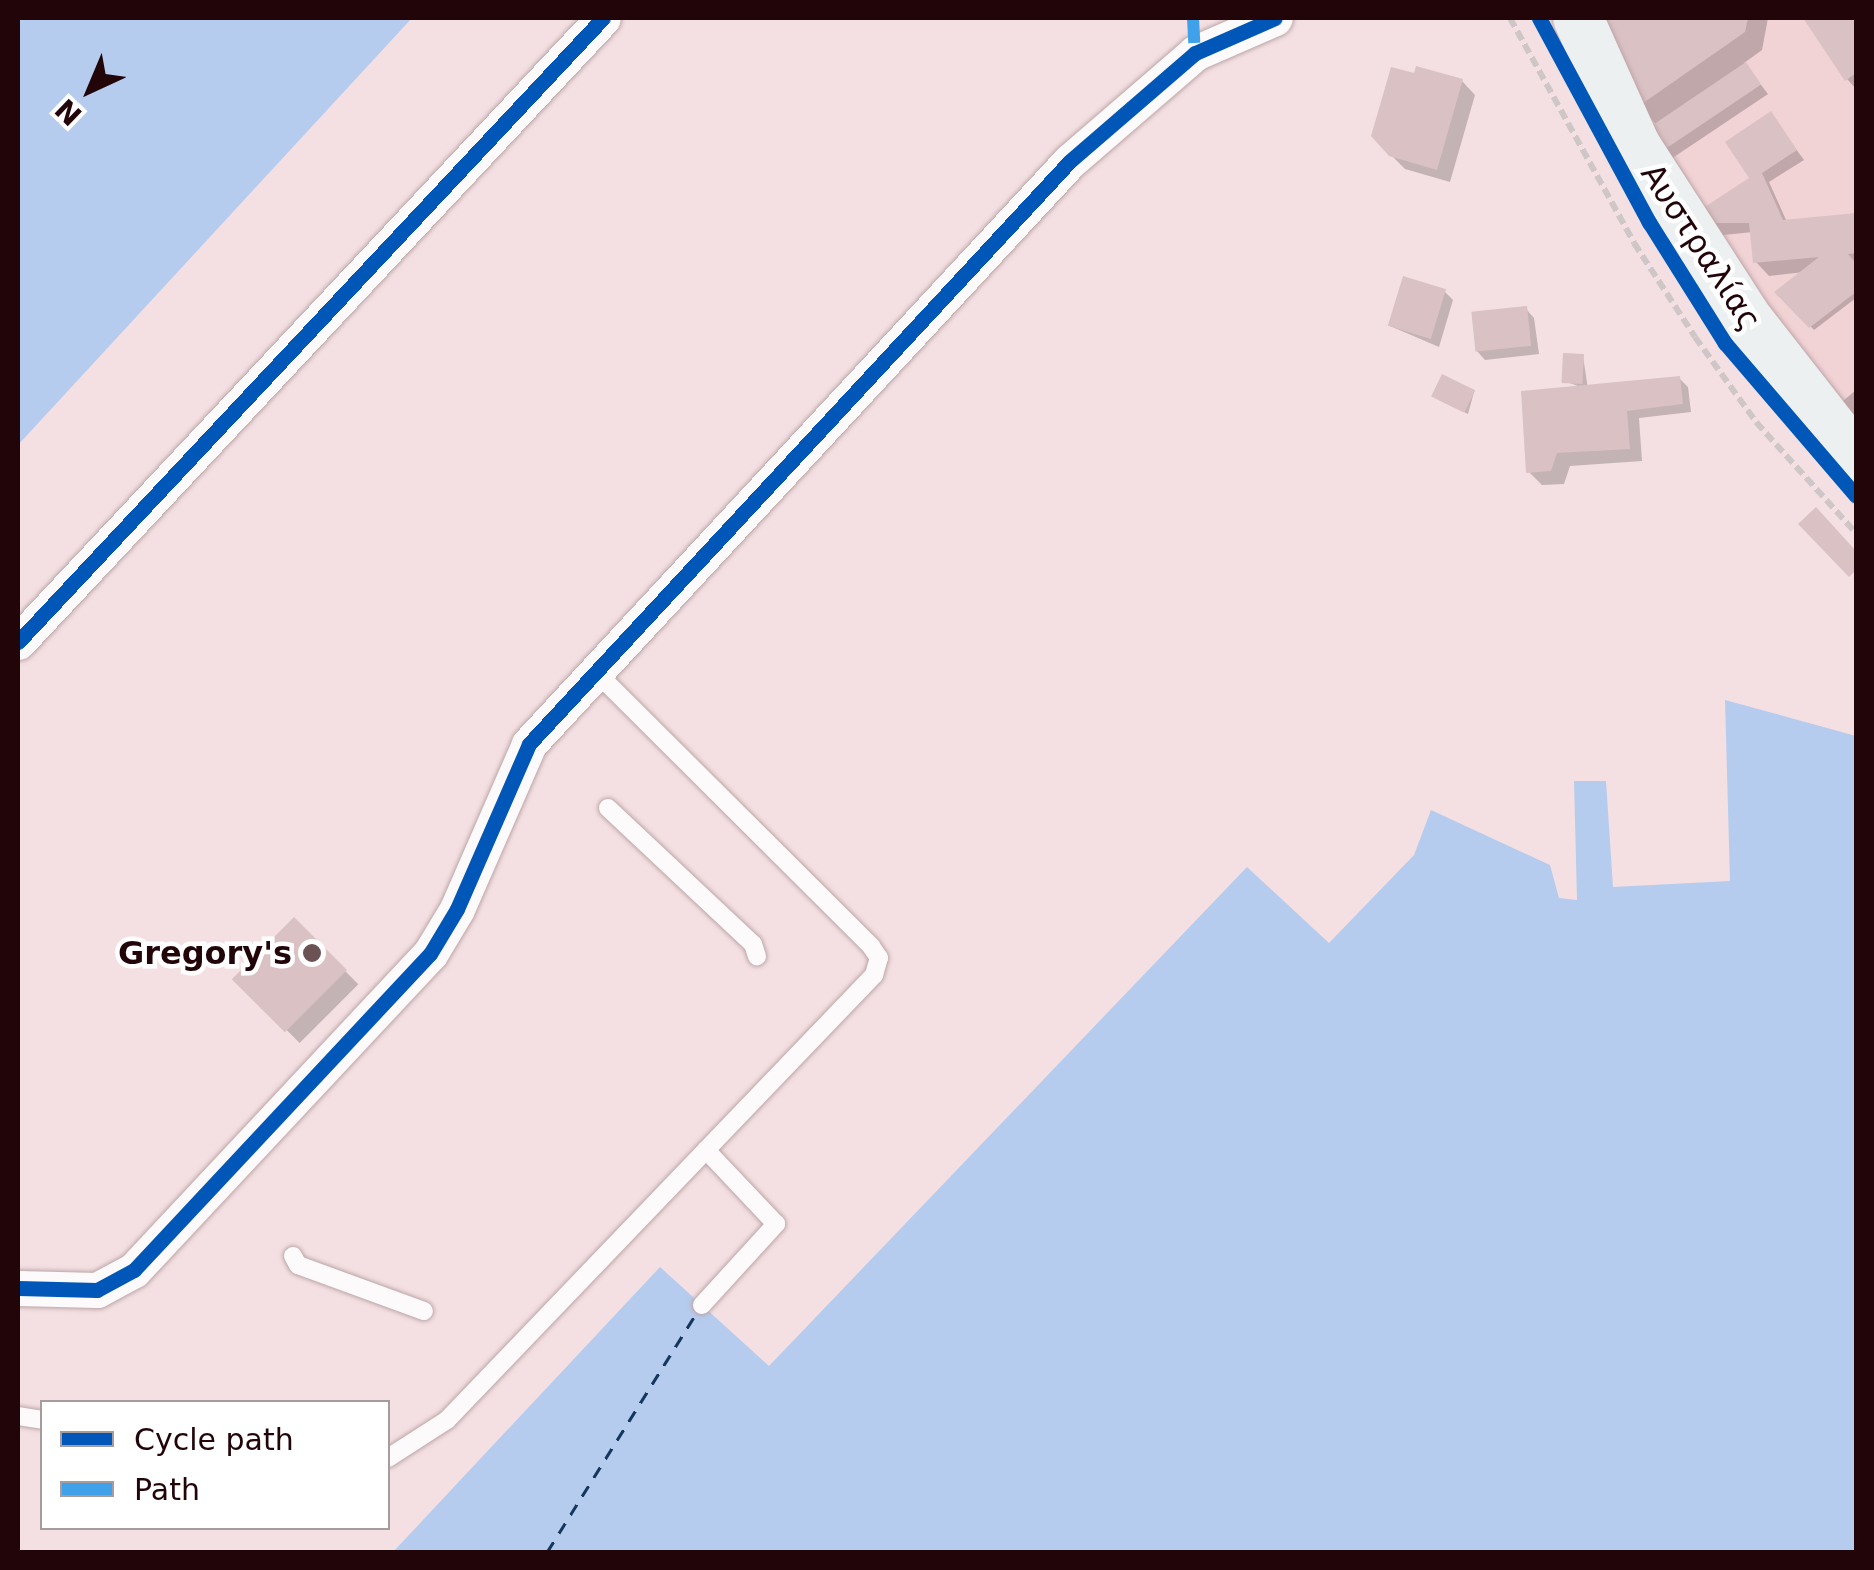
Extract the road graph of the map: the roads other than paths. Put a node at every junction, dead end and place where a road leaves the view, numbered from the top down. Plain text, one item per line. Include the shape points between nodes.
1 (603, 18) edge
2 (1275, 18) edge
3 (1578, 18) edge
4 (1856, 458) edge
5 (18, 642) edge
6 (596, 672) junction
7 (608, 808) dead end
8 (757, 956) dead end
9 (706, 1150) junction
10 (293, 1256) dead end
11 (18, 1288) edge
12 (702, 1305) dead end
13 (424, 1311) dead end
14 (390, 1457) edge

1 - 5 street
2 - 6 street via 1195,53 1070,161
3 - 4 main road, Αυστραλίας via 1634,144 1744,316
6 - 9 lane via 878,958 874,974
6 - 11 street via 528,744 457,909 430,954 212,1188 134,1270 98,1290
7 - 8 lane via 753,944
9 - 12 lane via 776,1224
9 - 14 lane via 447,1420
10 - 13 lane via 298,1265

